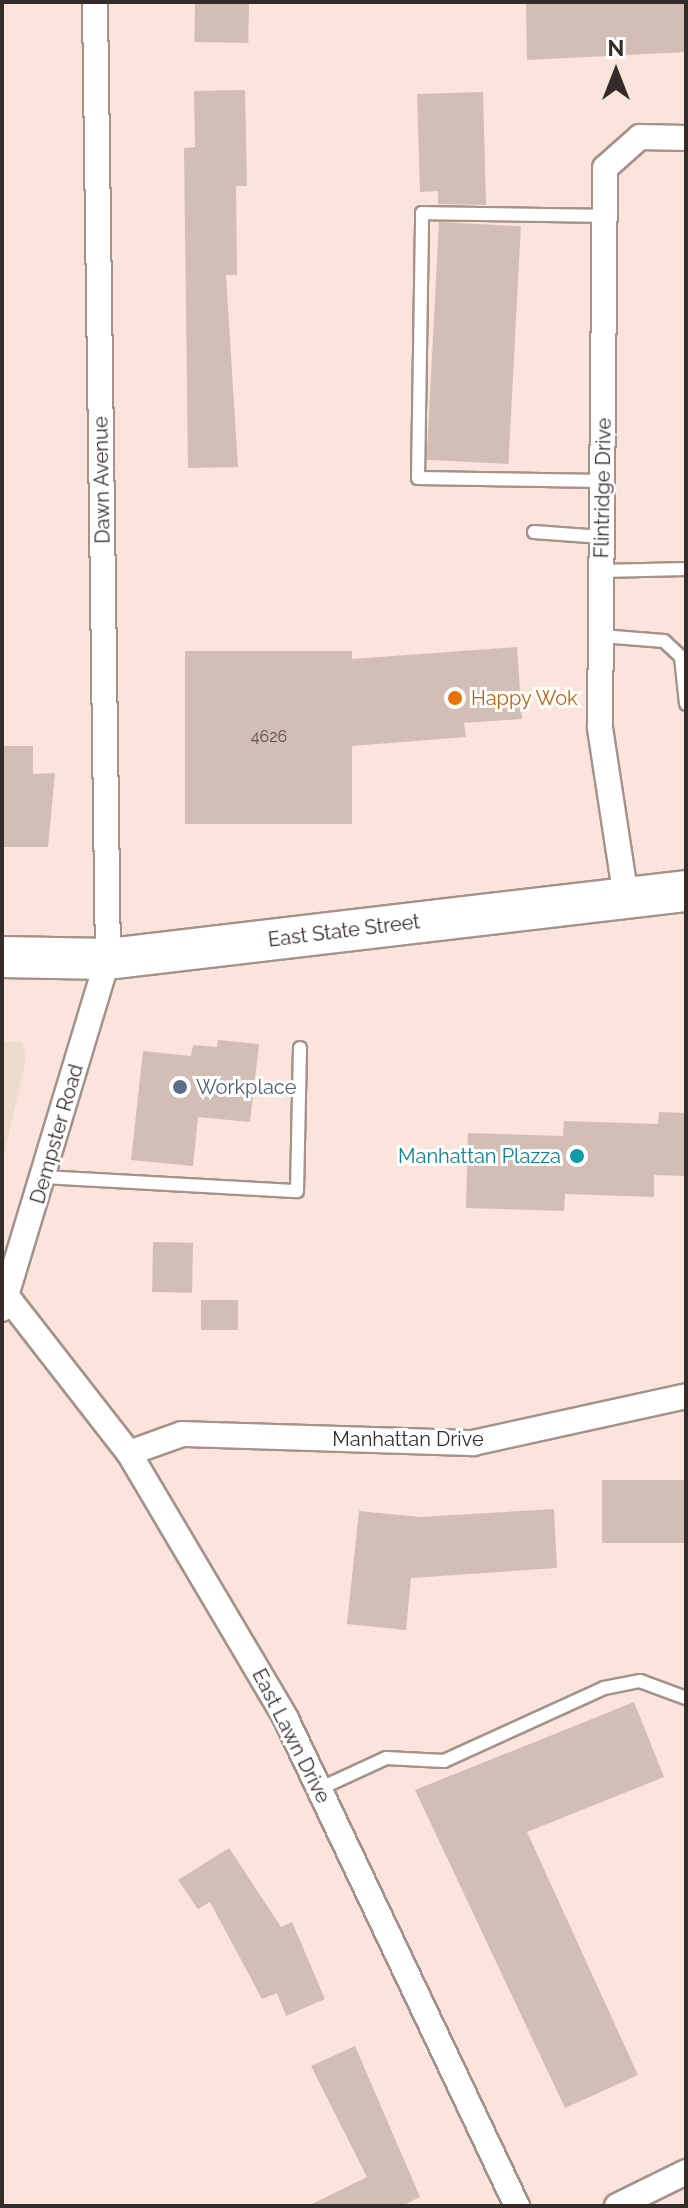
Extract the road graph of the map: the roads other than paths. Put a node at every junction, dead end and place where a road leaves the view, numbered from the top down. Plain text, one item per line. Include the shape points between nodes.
1 (95, 2) edge
2 (686, 138) edge
3 (605, 216) junction
4 (603, 481) junction
5 (534, 532) dead end
6 (602, 537) junction
7 (686, 569) edge
8 (602, 571) junction
9 (601, 636) junction
10 (686, 704) edge
11 (686, 891) edge
12 (626, 898) junction
13 (2, 957) edge
14 (108, 959) junction
15 (300, 1048) dead end
16 (45, 1177) junction
17 (5, 1304) edge
18 (686, 1396) edge
19 (129, 1453) junction
20 (686, 1698) edge
21 (319, 1789) junction
22 (686, 2172) edge
23 (517, 2206) edge
24 (617, 2206) edge

1 - 14 street, Dawn Avenue
2 - 3 street, Flintridge Drive via 640,137 605,168
3 - 4 street, Flintridge Drive
3 - 4 lane via 422,213 418,478
4 - 6 street, Flintridge Drive
5 - 6 lane
6 - 8 street, Flintridge Drive
7 - 8 lane
8 - 9 street, Flintridge Drive
9 - 10 lane via 664,641 681,657
9 - 12 street, Flintridge Drive via 600,728
11 - 12 main road, East State Street
12 - 14 main road, East State Street
13 - 14 main road, East State Street
14 - 16 street, Dempster Road
15 - 16 lane via 297,1191
16 - 17 street, Dempster Road
17 - 19 street, East Lawn Drive
18 - 19 street, Manhattan Drive via 473,1443 182,1434
19 - 21 street, East Lawn Drive
20 - 21 lane via 640,1681 604,1688 444,1761 386,1758
21 - 23 street, East Lawn Drive
22 - 24 street

